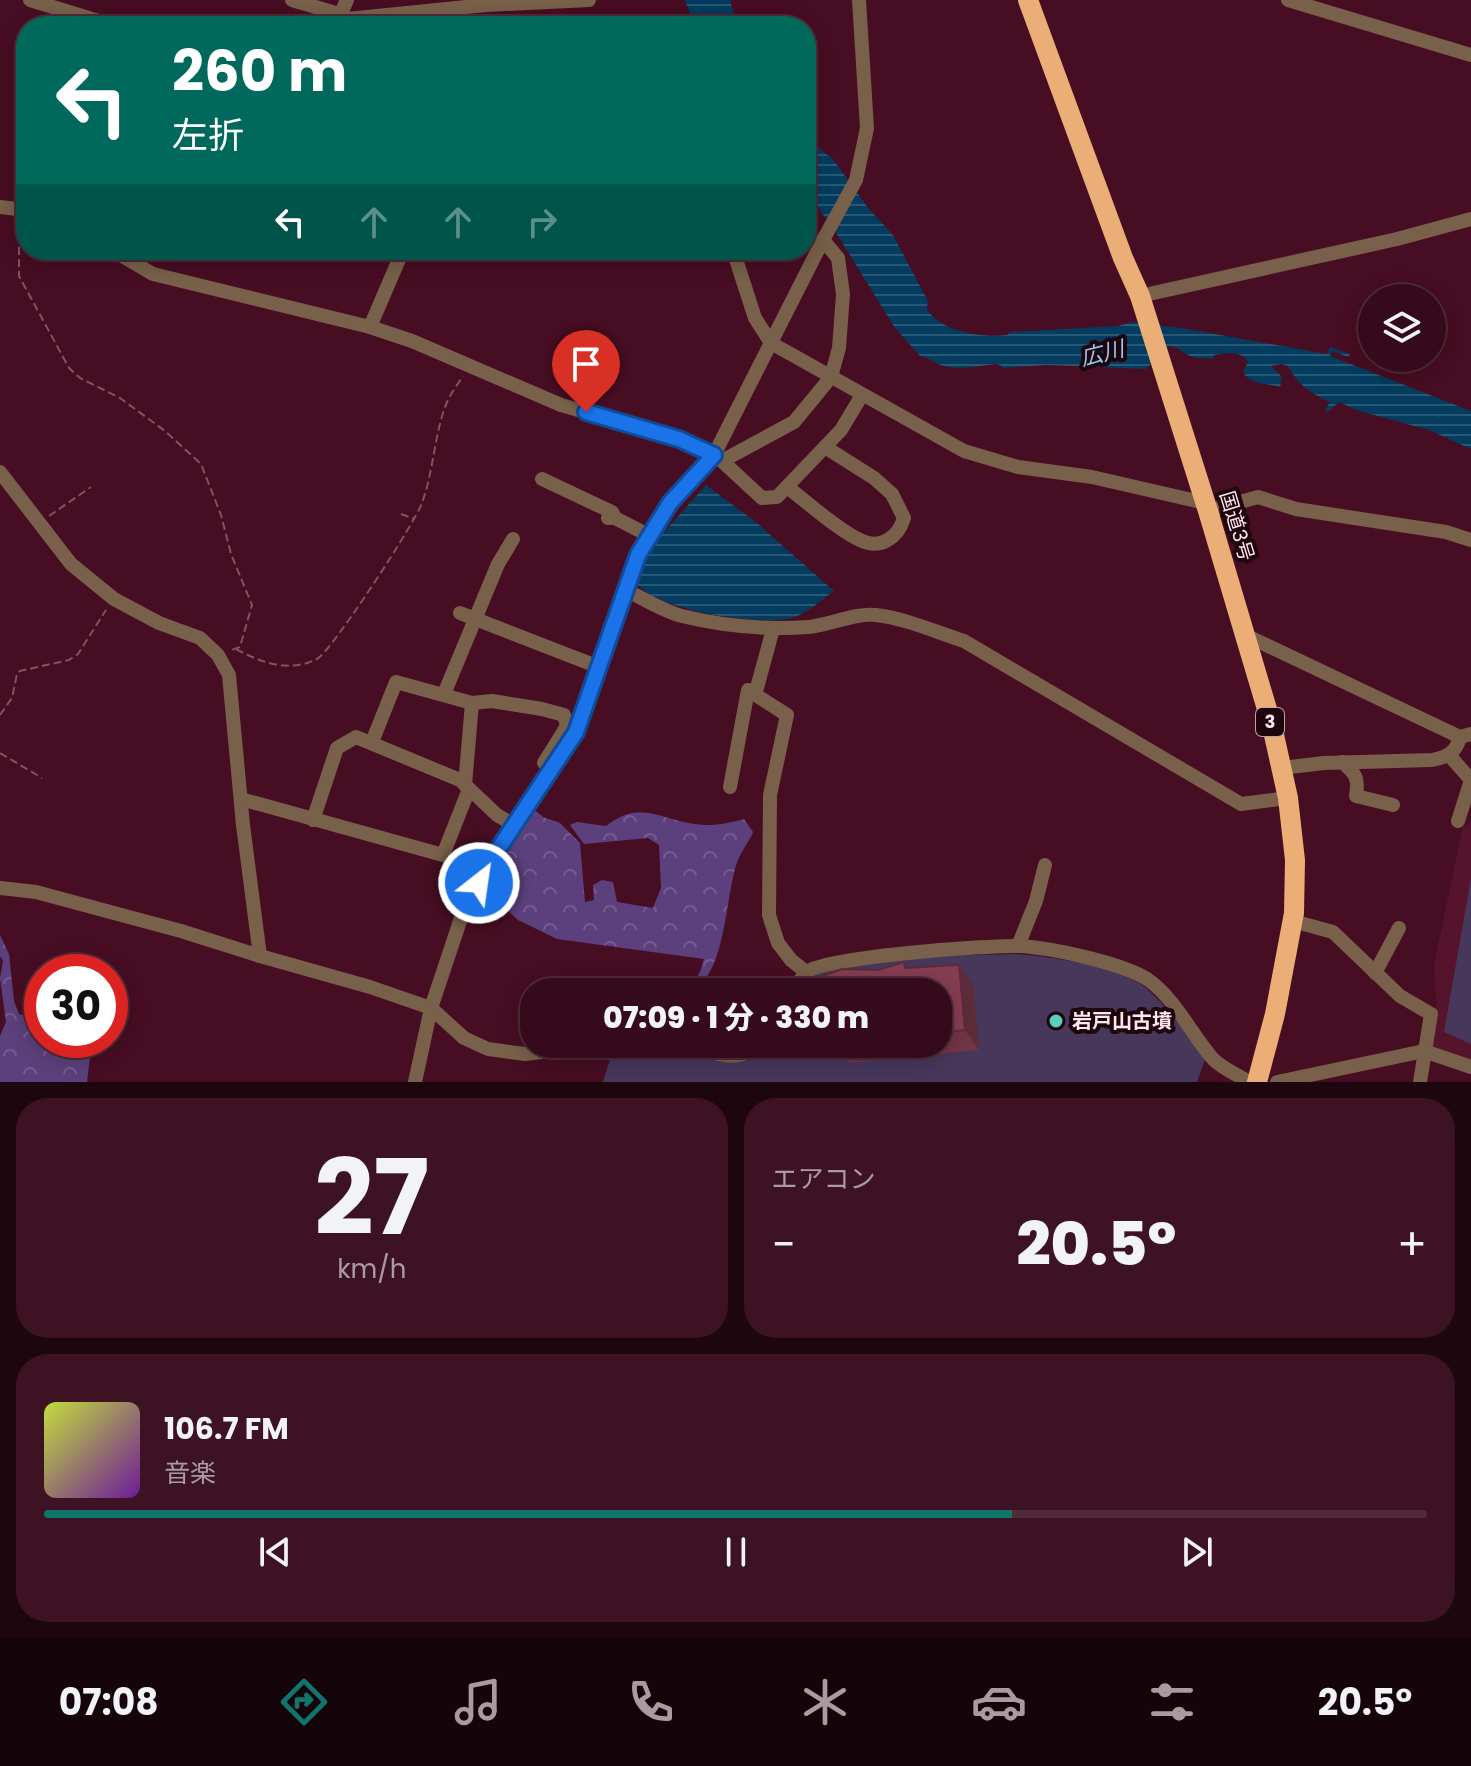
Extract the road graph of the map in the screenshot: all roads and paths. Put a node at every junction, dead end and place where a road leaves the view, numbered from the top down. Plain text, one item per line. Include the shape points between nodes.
1 (30, 0) edge
2 (292, 0) edge
3 (589, 0) edge
4 (859, 0) edge
5 (1028, 0) edge
6 (1288, 0) edge
7 (474, 3) edge
8 (82, 16) edge
9 (328, 16) edge
10 (369, 16) edge
11 (1471, 55) edge
12 (1471, 219) edge
13 (825, 236) junction
14 (816, 254) edge
15 (20, 260) edge
16 (129, 260) edge
17 (399, 260) edge
18 (736, 260) edge
19 (813, 260) edge
20 (1143, 306) junction
21 (370, 327) junction
22 (771, 343) junction
23 (470, 365) junction
24 (831, 377) junction
25 (862, 395) junction
26 (825, 447) junction
27 (718, 458) junction
28 (0, 472) edge
29 (542, 479) dead end
30 (91, 487) dead end
31 (787, 487) junction
32 (1206, 507) junction
33 (401, 514) dead end
34 (415, 519) junction
35 (39, 522) junction
36 (650, 536) junction
37 (513, 539) dead end
38 (1471, 540) edge
39 (626, 590) junction
40 (114, 599) junction
41 (460, 613) dead end
42 (476, 619) junction
43 (773, 629) junction
44 (1243, 634) junction
45 (235, 649) junction
46 (218, 655) junction
47 (599, 667) junction
48 (444, 694) junction
49 (755, 695) junction
50 (472, 703) junction
51 (0, 715) edge
52 (1466, 736) edge
53 (372, 742) junction
54 (0, 753) edge
55 (1449, 755) junction
56 (1342, 762) junction
57 (1282, 768) junction
58 (42, 778) dead end
59 (1471, 780) edge
60 (467, 787) junction
61 (730, 787) dead end
62 (1288, 798) junction
63 (241, 799) junction
64 (529, 802) junction
65 (1393, 805) dead end
66 (313, 820) junction
67 (1458, 821) dead end
68 (514, 825) junction
69 (1045, 865) dead end
70 (0, 888) edge
71 (1293, 921) junction
72 (1399, 928) dead end
73 (1018, 946) junction
74 (260, 956) junction
75 (806, 972) junction
76 (1375, 973) junction
77 (802, 978) edge
78 (431, 1008) junction
79 (1424, 1051) junction
80 (520, 1053) edge
81 (1471, 1067) edge
82 (415, 1082) edge
83 (1249, 1082) edge
84 (1257, 1082) edge
85 (1277, 1082) edge
86 (1420, 1082) edge

1 - 8 street
2 - 9 street
3 - 7 street
4 - 13 street via 867,128 856,180
5 - 20 highway, 国道3号 / 3
6 - 11 street
7 - 10 street
12 - 20 street
13 - 14 street
13 - 24 street via 838,258 843,294
15 - 45 path via 19,276 69,368 120,398 201,464 252,605
16 - 21 street via 167,278
17 - 21 street
18 - 22 street via 755,318
19 - 22 street
20 - 32 highway, 国道3号 / 3
21 - 23 street
22 - 24 street
22 - 27 street
23 - 27 street via 561,405 679,439
23 - 34 path via 448,400
24 - 25 street
24 - 27 street via 794,422
25 - 26 street
25 - 32 street via 964,451
26 - 31 street
26 - 31 street via 892,494 904,518 890,540 861,542
27 - 31 street via 762,498 777,497
27 - 36 street via 670,503
28 - 35 street
29 - 36 street
30 - 35 path
32 - 38 street via 1258,497 1296,509
32 - 44 highway, 国道3号 / 3
33 - 34 path
34 - 45 path via 319,658 278,666
35 - 40 street via 71,564
36 - 39 street
37 - 42 street
39 - 43 street via 679,615
39 - 47 street
40 - 46 street via 200,638
40 - 51 path via 78,654 17,674 12,698
41 - 42 street
42 - 47 street
42 - 48 street
43 - 49 street
43 - 62 street via 878,615 964,641 1241,804
44 - 52 street
44 - 57 highway, 国道3号 / 3
45 - 46 path
46 - 63 street via 231,686
47 - 64 street via 576,732
48 - 50 street
48 - 53 street via 396,682
49 - 61 street via 748,690
49 - 75 street via 787,715 770,795 769,915 778,943
50 - 60 street
50 - 64 street via 492,701 564,715 567,726 523,799
52 - 55 street
53 - 60 street
53 - 66 street via 356,737 337,748
54 - 58 path
55 - 56 street
55 - 59 street
56 - 57 street
56 - 65 street via 1356,774 1356,796
57 - 62 highway, 国道3号 / 3
59 - 67 street
60 - 66 street via 443,855
60 - 68 street
62 - 71 highway, 国道3号 / 3 via 1295,860
63 - 66 street
63 - 74 street
64 - 68 street
68 - 78 street via 460,921
69 - 73 street
70 - 74 street via 36,892
71 - 76 street via 1333,932
71 - 84 highway, 国道3号 / 3
72 - 76 street
73 - 75 street via 856,959
73 - 83 street via 1126,969 1148,980 1216,1062
74 - 78 street
75 - 77 street
76 - 79 street via 1431,1014
78 - 80 street via 464,1038 488,1049
78 - 82 street
79 - 81 street
79 - 85 street
79 - 86 street

